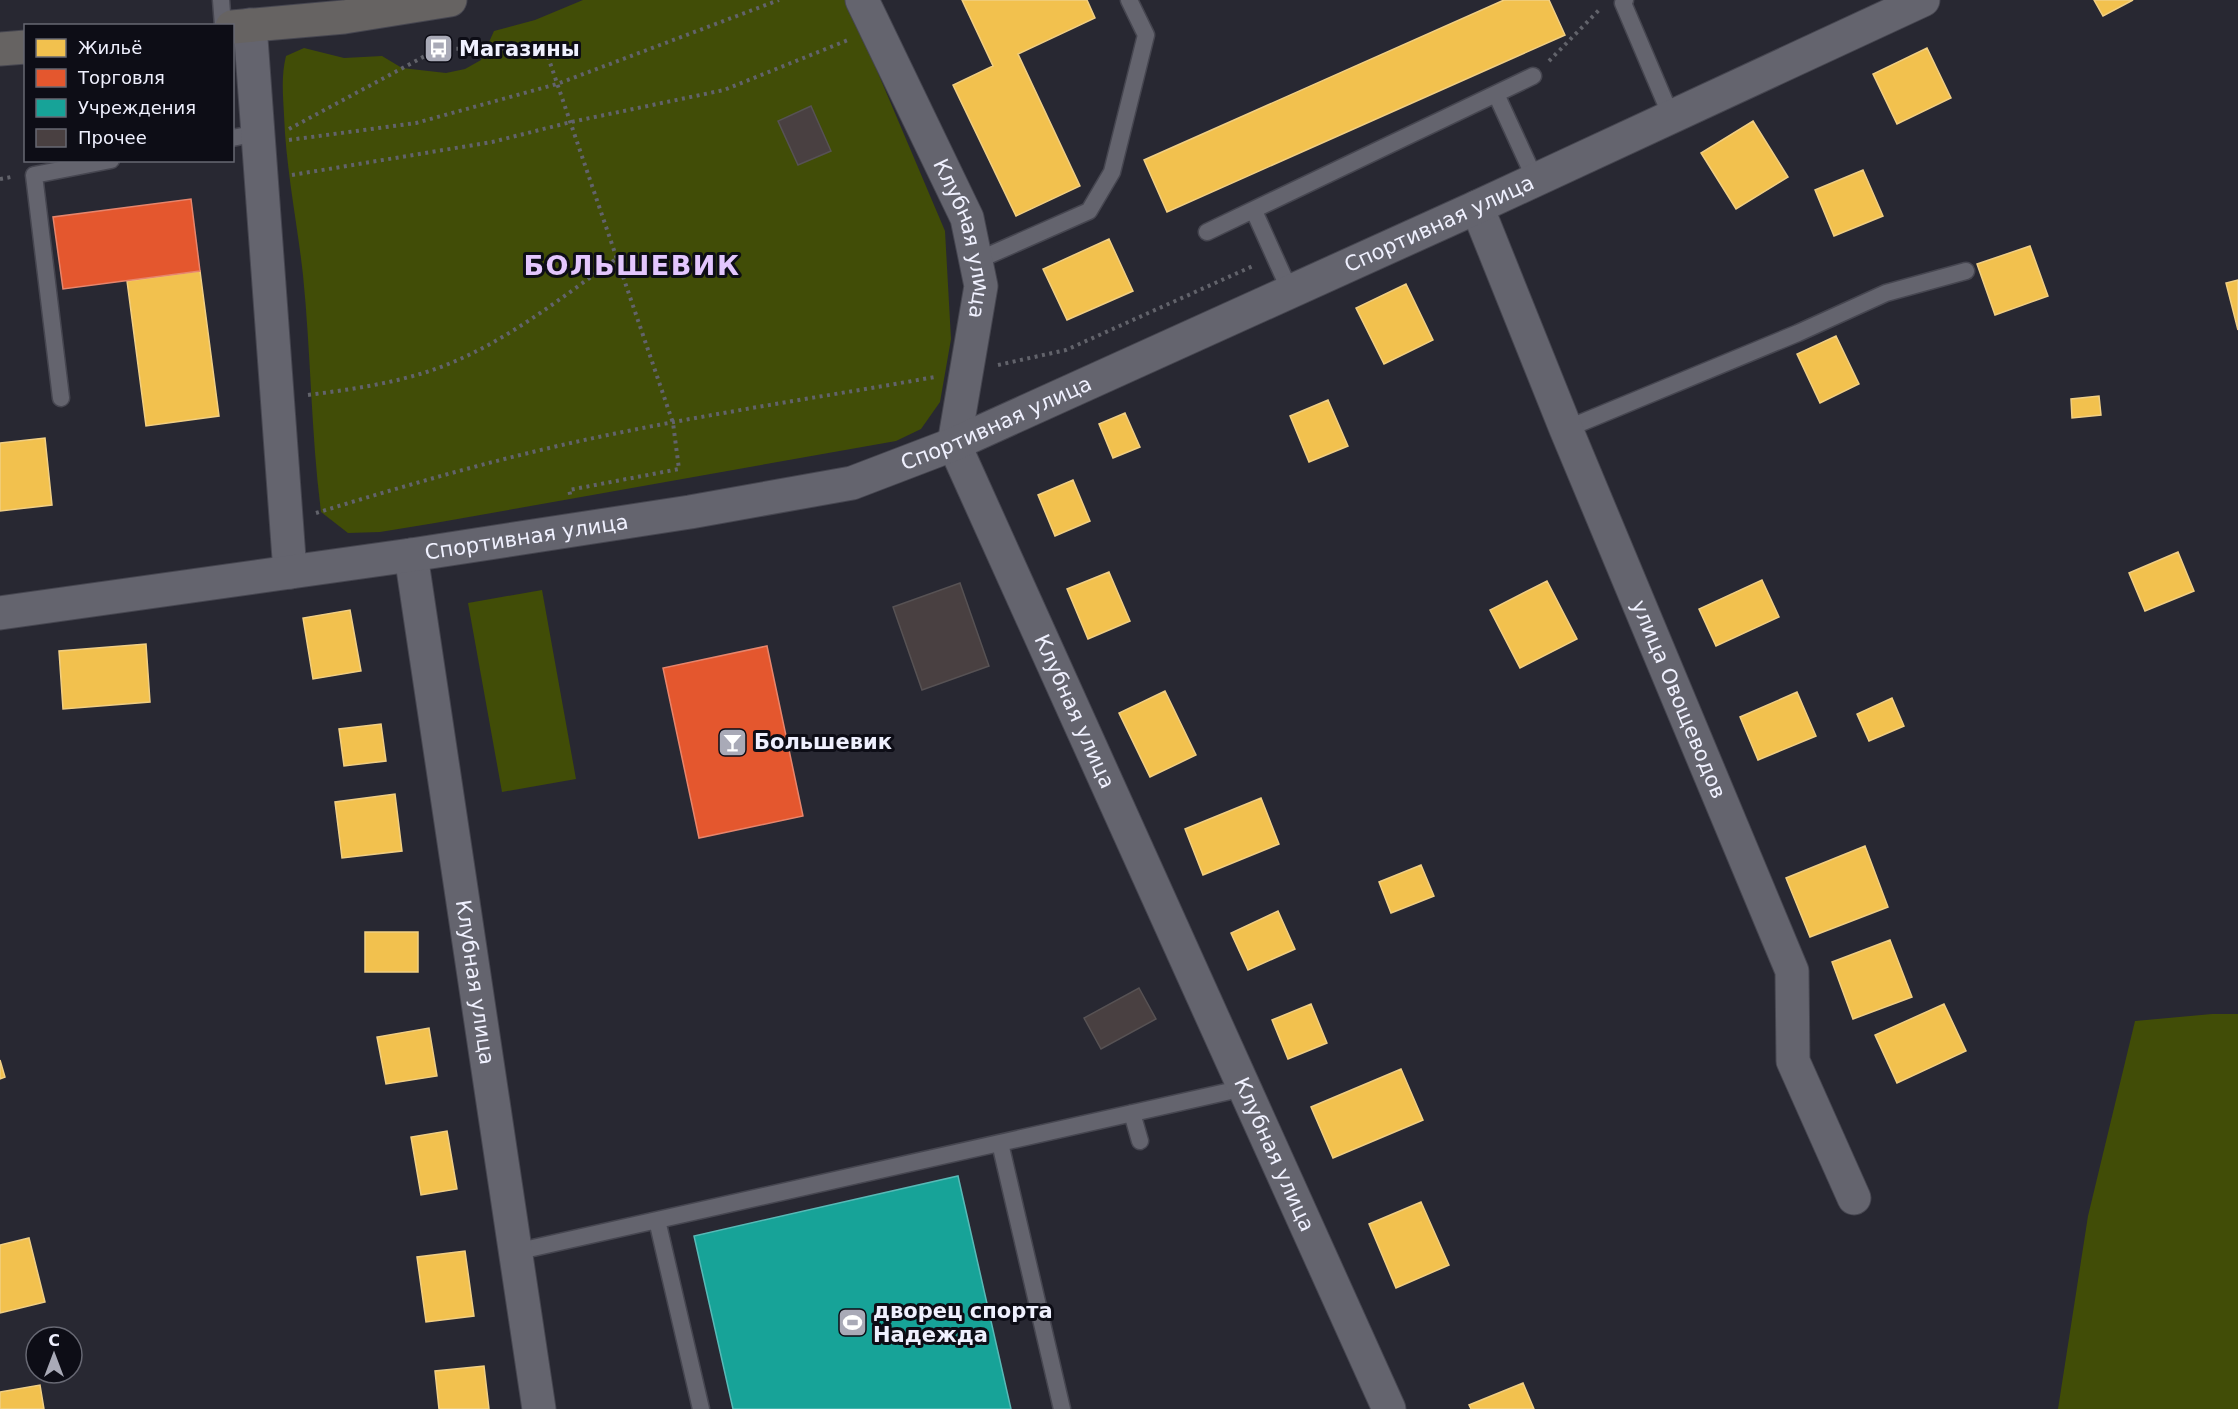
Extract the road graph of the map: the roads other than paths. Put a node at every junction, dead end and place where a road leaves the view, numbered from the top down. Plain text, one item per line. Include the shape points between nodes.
1 (221, 0) edge
2 (450, 0) edge
3 (1129, 0) edge
4 (1923, 0) edge
5 (1615, 3) edge
6 (868, 14) edge
7 (234, 24) edge
8 (235, 26) edge
9 (24, 47) edge
10 (0, 49) edge
11 (1533, 76) road end
12 (1496, 94) junction
13 (1671, 116) junction
14 (250, 139) edge
15 (101, 162) edge
16 (1535, 179) junction
17 (1476, 207) junction
18 (1254, 211) junction
19 (1207, 232) dead end
20 (976, 261) junction
21 (1966, 271) dead end
22 (1290, 291) junction
23 (61, 398) dead end
24 (1566, 429) junction
25 (954, 444) junction
26 (411, 555) junction
27 (290, 572) junction
28 (0, 613) edge
29 (1244, 1088) junction
30 (1132, 1113) junction
31 (1140, 1141) dead end
32 (1000, 1143) junction
33 (1854, 1198) dead end
34 (657, 1220) junction
35 (515, 1252) junction
36 (539, 1409) edge
37 (701, 1409) edge
38 (1062, 1409) edge
39 (1389, 1409) edge

1 - 7 lane
2 - 8 main road via 344,17
3 - 20 lane via 1146,35 1112,172 1089,211
4 - 13 street, Спортивная улица
5 - 13 lane
6 - 20 street, Клубная улица via 967,218
8 - 14 street
9 - 10 main road
11 - 12 lane
12 - 16 lane
12 - 18 lane
13 - 16 street, Спортивная улица
14 - 27 street via 261,178
15 - 23 lane via 34,175
16 - 17 street, Спортивная улица
17 - 22 street, Спортивная улица
17 - 24 street, улица Овощеводов
18 - 19 lane
18 - 22 lane
20 - 25 street, Клубная улица via 981,286
21 - 24 lane via 1886,293
22 - 25 street, Спортивная улица
24 - 33 street, улица Овощеводов via 1792,971 1793,1061
25 - 26 street, Спортивная улица via 852,483
25 - 29 street, Клубная улица
26 - 27 street, Спортивная улица
26 - 35 street, Клубная улица
27 - 28 street, Спортивная улица
29 - 30 lane
29 - 39 street, Клубная улица
30 - 31 lane
30 - 32 lane
32 - 34 lane
32 - 38 lane
34 - 35 lane
34 - 37 lane
35 - 36 street, Клубная улица

